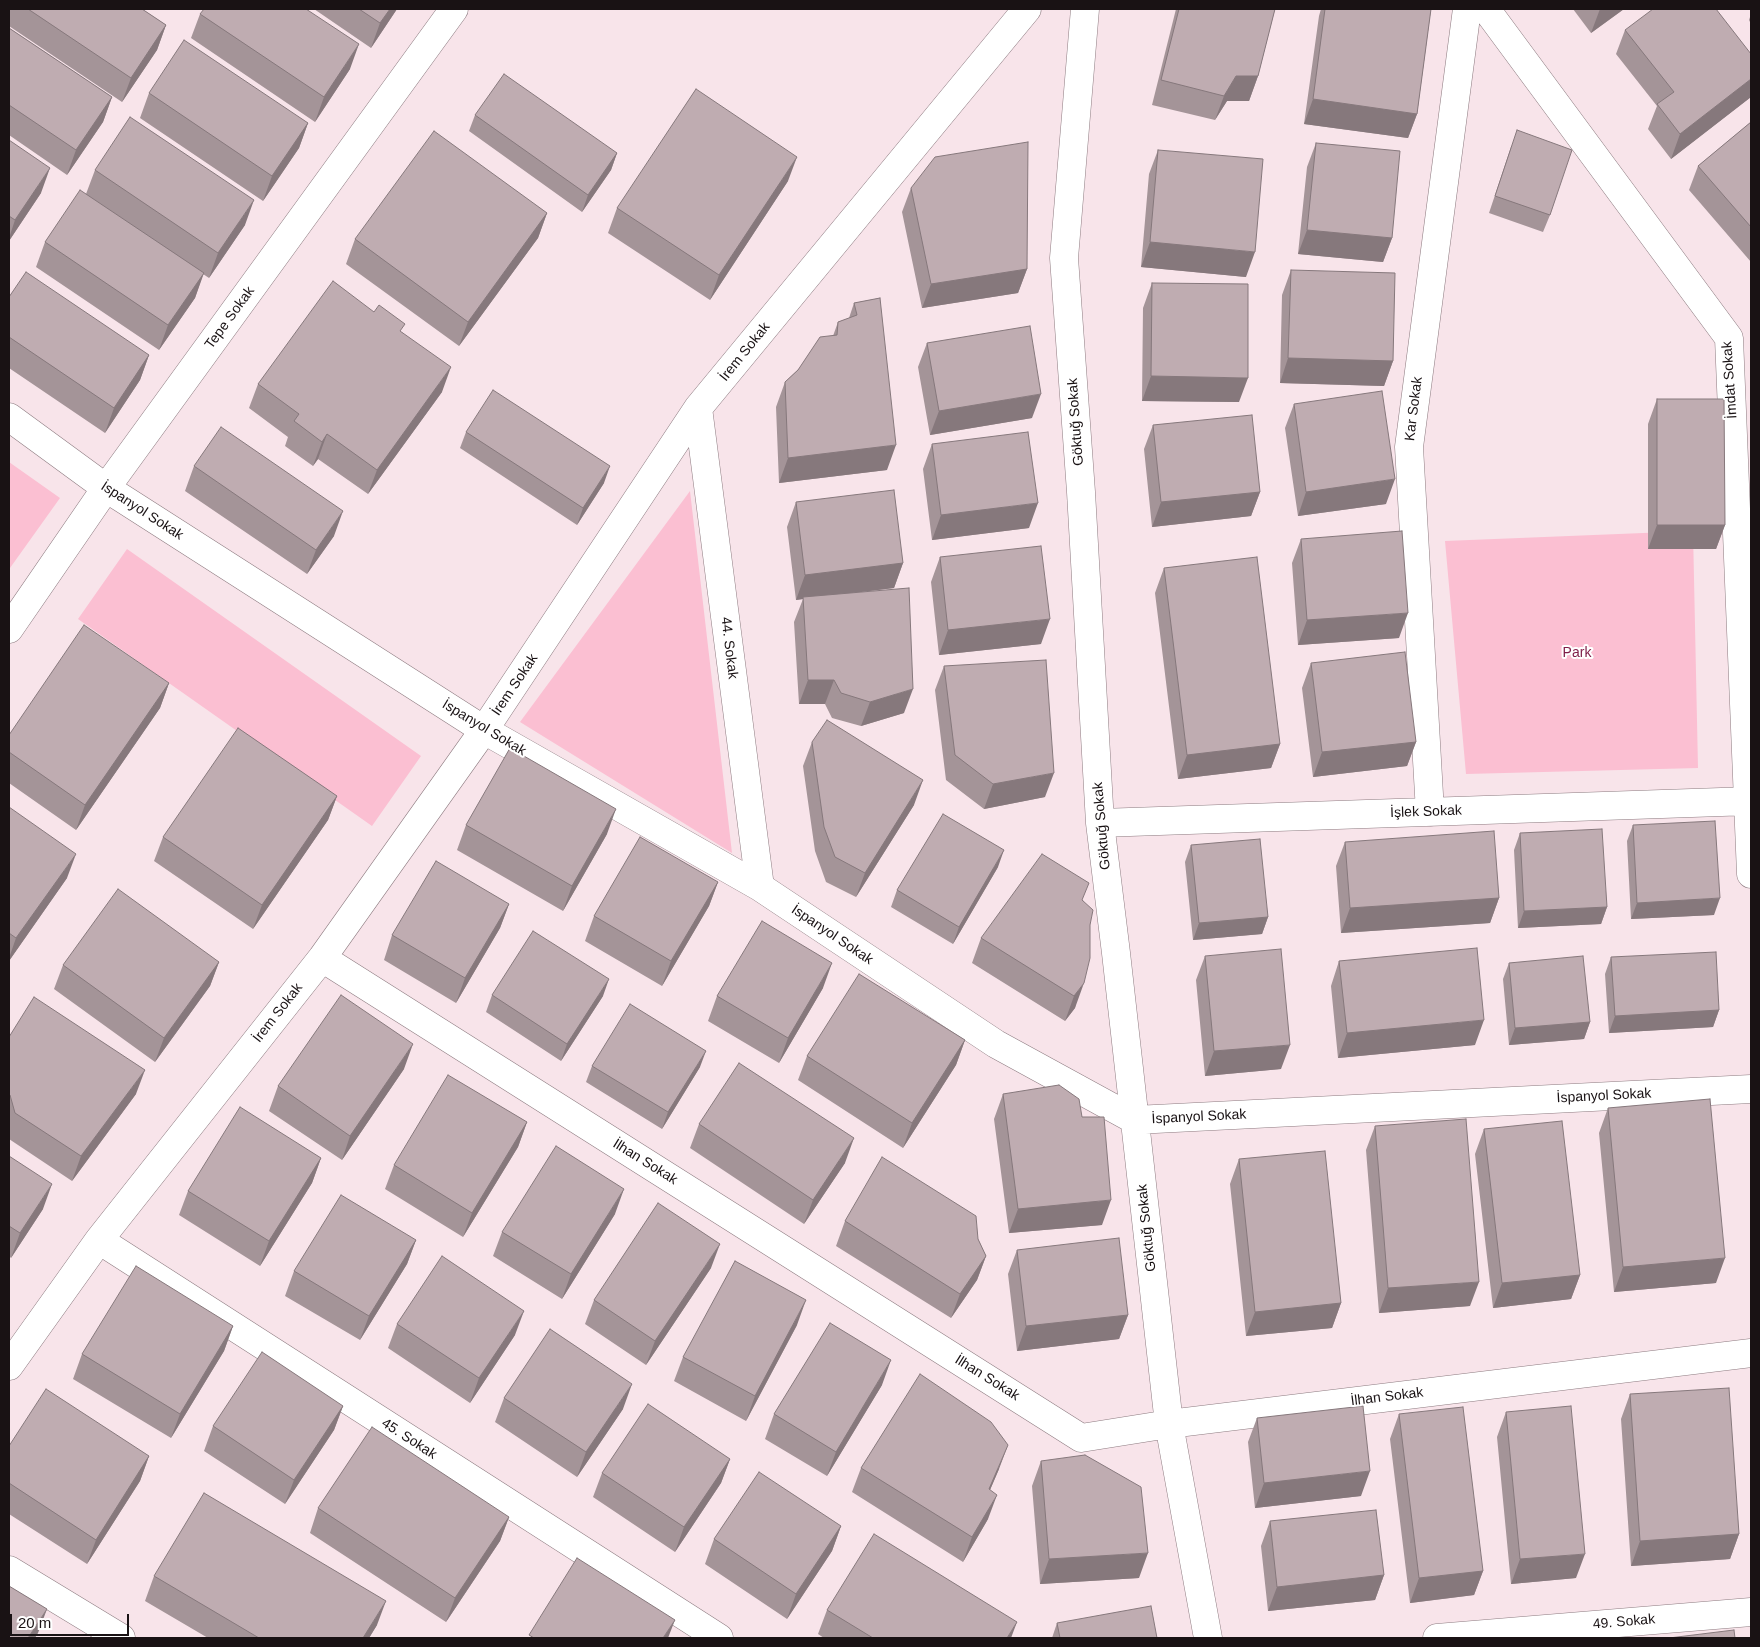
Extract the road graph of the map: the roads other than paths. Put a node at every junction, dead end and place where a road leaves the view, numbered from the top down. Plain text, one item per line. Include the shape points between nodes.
1 (454, 9) edge
2 (1027, 9) edge
3 (1085, 9) edge
4 (1467, 9) edge
5 (1486, 9) edge
6 (698, 408) junction
7 (9, 417) edge
8 (106, 488) junction
9 (9, 629) edge
10 (484, 730) junction
11 (1750, 801) edge
12 (1430, 812) junction
13 (1100, 823) junction
14 (1751, 874) edge
15 (760, 887) junction
16 (322, 958) junction
17 (1751, 1089) edge
18 (1135, 1120) junction
19 (99, 1240) junction
20 (1751, 1353) edge
21 (9, 1366) edge
22 (1169, 1424) junction
23 (9, 1570) edge
24 (1751, 1612) edge
25 (121, 1638) edge
26 (719, 1638) edge
27 (1208, 1638) edge
28 (1437, 1638) edge

1 - 8 street, Tepe Sokak
2 - 6 street, İrem Sokak
3 - 13 street, Göktuğ Sokak via 1064,258
4 - 12 street, Kar Sokak via 1409,447
5 - 11 street, İmdat Sokak via 1729,338
6 - 10 street, İrem Sokak
6 - 15 street, 44. Sokak
7 - 8 street, İspanyol Sokak
8 - 9 street, Tepe Sokak
8 - 10 street, İspanyol Sokak
10 - 15 street, İspanyol Sokak
10 - 16 street, İrem Sokak
11 - 12 street, İşlek Sokak
11 - 14 street, İmdat Sokak
12 - 13 street, İşlek Sokak
13 - 18 street, Göktuğ Sokak
15 - 18 street, İspanyol Sokak via 996,1044
16 - 19 street, İrem Sokak
16 - 22 street, İlhan Sokak via 1082,1438
17 - 18 street, İspanyol Sokak
18 - 22 street, Göktuğ Sokak
19 - 21 street, İrem Sokak
19 - 26 street, 45. Sokak
20 - 22 street, İlhan Sokak
22 - 27 street, Göktuğ Sokak
23 - 25 street
24 - 28 street, 49. Sokak

